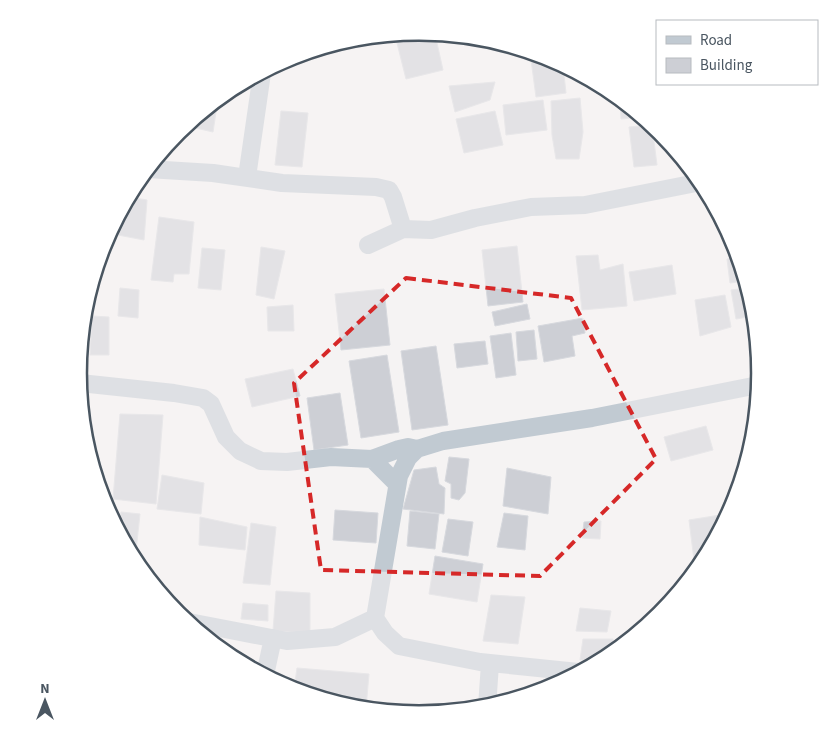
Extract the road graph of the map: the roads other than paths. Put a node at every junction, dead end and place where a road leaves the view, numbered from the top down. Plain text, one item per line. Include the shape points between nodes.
1 (261, 81) edge
2 (157, 170) edge
3 (247, 177) junction
4 (691, 184) edge
5 (403, 229) junction
6 (368, 245) dead end
7 (87, 384) edge
8 (750, 387) edge
9 (417, 449) junction
10 (372, 459) junction
11 (397, 484) junction
12 (375, 618) junction
13 (203, 625) edge
14 (273, 638) junction
15 (490, 664) junction
16 (267, 668) edge
17 (566, 671) edge
18 (488, 697) edge

1 - 3 street
2 - 3 street
3 - 5 street via 282,183 389,190
4 - 5 street via 585,205 531,207 431,230
5 - 6 street
7 - 10 street via 203,398 211,404 226,437 240,451 261,462 331,457
8 - 9 street via 592,418 443,441
9 - 10 street via 408,447
9 - 11 street via 408,458
10 - 11 street
11 - 12 street
12 - 14 street via 335,637 287,641
12 - 15 street via 399,646
13 - 14 street
14 - 16 street
15 - 17 street
15 - 18 street

